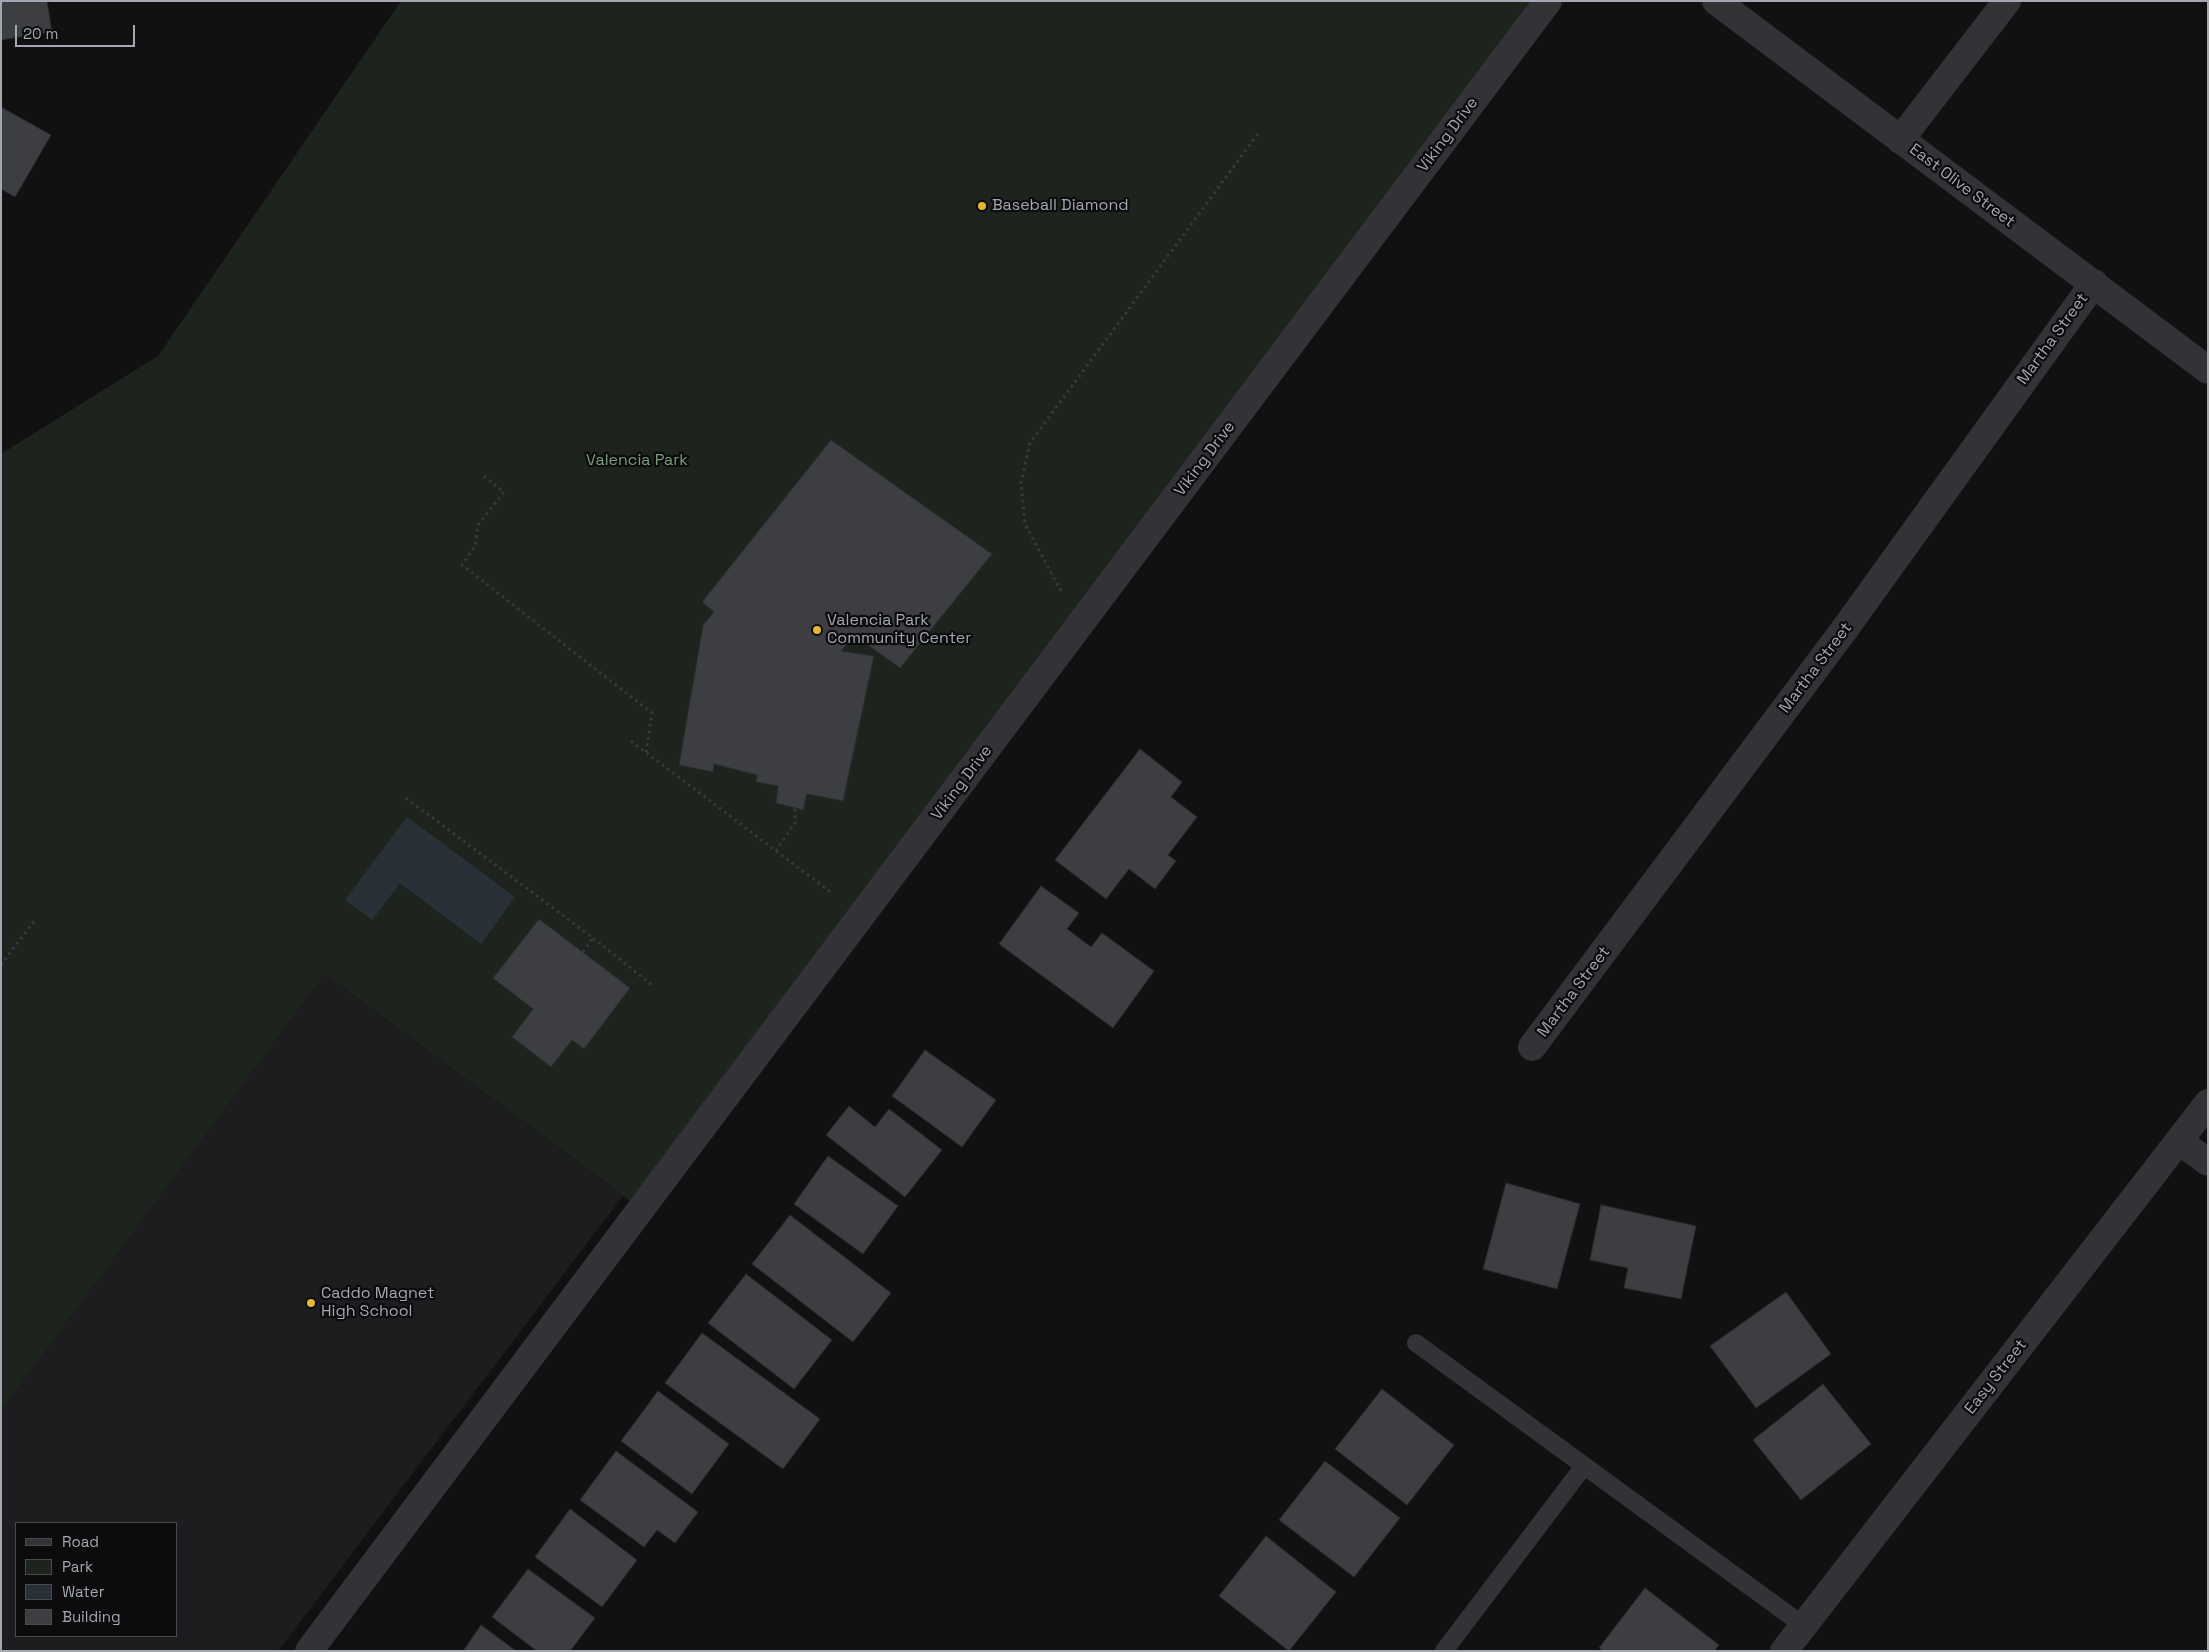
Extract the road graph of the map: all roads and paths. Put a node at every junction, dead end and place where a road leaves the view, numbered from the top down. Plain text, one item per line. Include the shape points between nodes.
1 (1548, 1) edge
2 (1716, 1) edge
3 (2007, 1) edge
4 (1260, 131) dead end
5 (1900, 140) junction
6 (2094, 283) junction
7 (2208, 370) edge
8 (484, 476) dead end
9 (1062, 593) dead end
10 (631, 741) dead end
11 (646, 752) junction
12 (406, 798) dead end
13 (795, 808) dead end
14 (776, 851) junction
15 (862, 916) junction
16 (35, 920) dead end
17 (593, 938) junction
18 (583, 952) dead end
19 (1, 965) edge
20 (652, 986) dead end
21 (1532, 1047) dead end
22 (2208, 1104) edge
23 (2179, 1140) junction
24 (2208, 1162) edge
25 (1416, 1343) dead end
26 (1584, 1466) junction
27 (1804, 1626) junction
28 (309, 1651) edge
29 (1444, 1651) edge
30 (1784, 1651) edge

1 - 15 street, Viking Drive
2 - 5 street, East Olive Street
3 - 5 street
4 - 9 path via 1030,443 1021,482 1025,524
5 - 6 street, East Olive Street
6 - 7 street, East Olive Street
6 - 21 street, Martha Street via 1844,630
8 - 11 path via 504,492 478,525 475,546 462,565 652,713
10 - 11 path
11 - 14 path
12 - 17 path
13 - 14 path via 795,823
14 - 15 path
15 - 28 street, Viking Drive
16 - 19 path
17 - 18 path
17 - 20 path
22 - 23 street, Easy Street
23 - 24 street
23 - 27 street, Easy Street
25 - 26 lane
26 - 27 lane
26 - 29 lane
27 - 30 street, Easy Street

